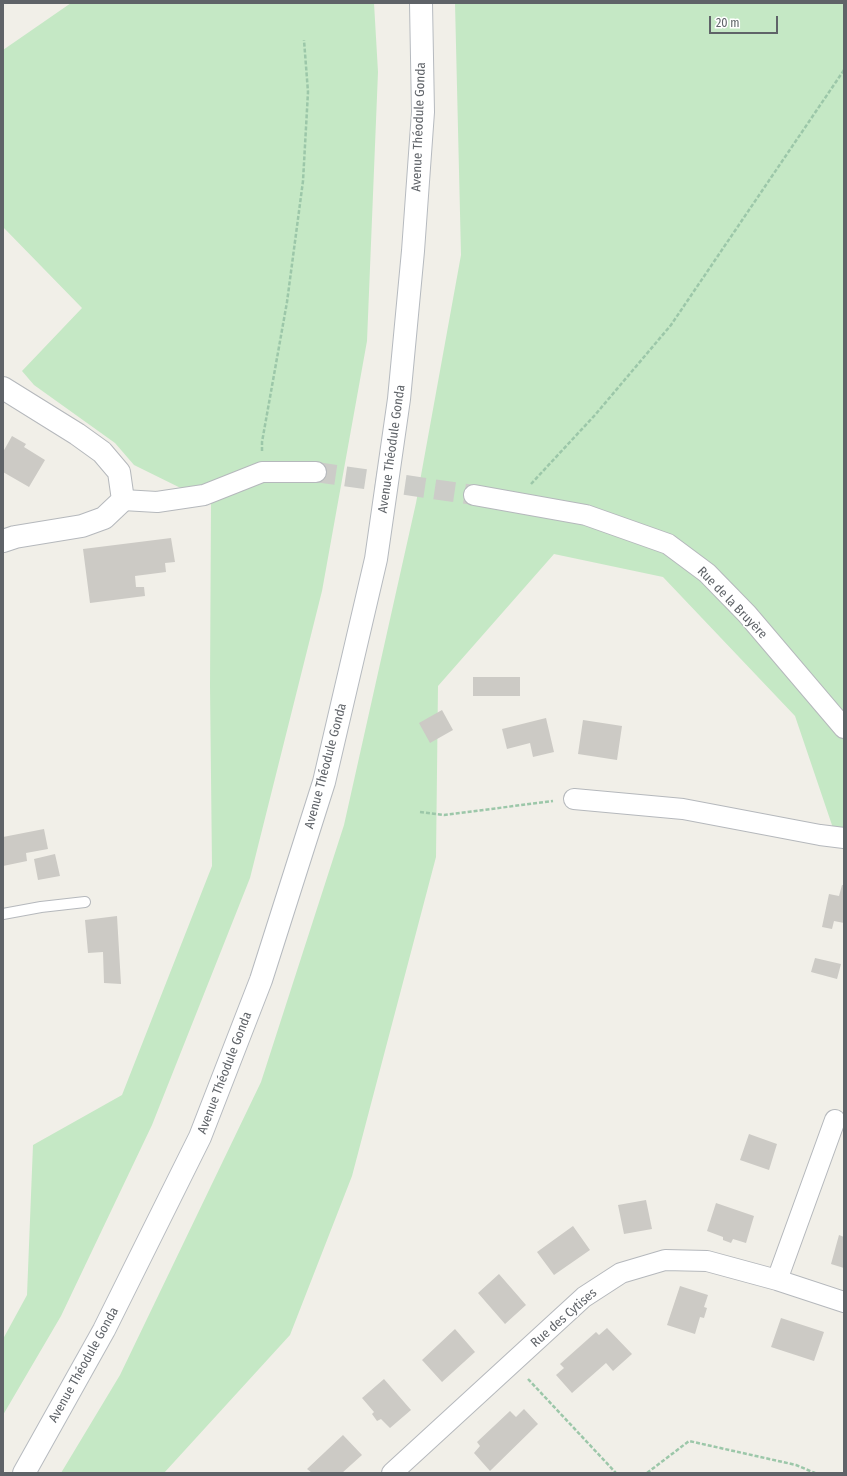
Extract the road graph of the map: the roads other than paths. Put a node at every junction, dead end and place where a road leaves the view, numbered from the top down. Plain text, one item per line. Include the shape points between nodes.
1 (421, 3) edge
2 (3, 388) edge
3 (316, 472) tunnel mouth
4 (474, 495) tunnel mouth
5 (122, 500) junction
6 (3, 541) edge
7 (844, 728) edge
8 (574, 799) road end
9 (844, 838) edge
10 (85, 902) dead end
11 (3, 914) edge
12 (834, 1120) dead end
13 (777, 1280) junction
14 (844, 1302) edge
15 (24, 1473) edge
16 (392, 1473) edge

1 - 15 main road, Avenue Théodule Gonda via 423,112 399,398 376,559 324,782 261,980 200,1138 104,1330
2 - 5 main road via 102,452 119,472
3 - 5 street via 262,472 204,495 157,502
4 - 7 street, Rue de la Bruyère via 586,514 668,544 707,573 747,614
5 - 6 main road via 104,518 82,526
8 - 9 street via 683,809
10 - 11 lane
12 - 13 street
13 - 14 street, Rue des Cytises
13 - 16 street, Rue des Cytises via 707,1261 665,1260 621,1274 584,1297

